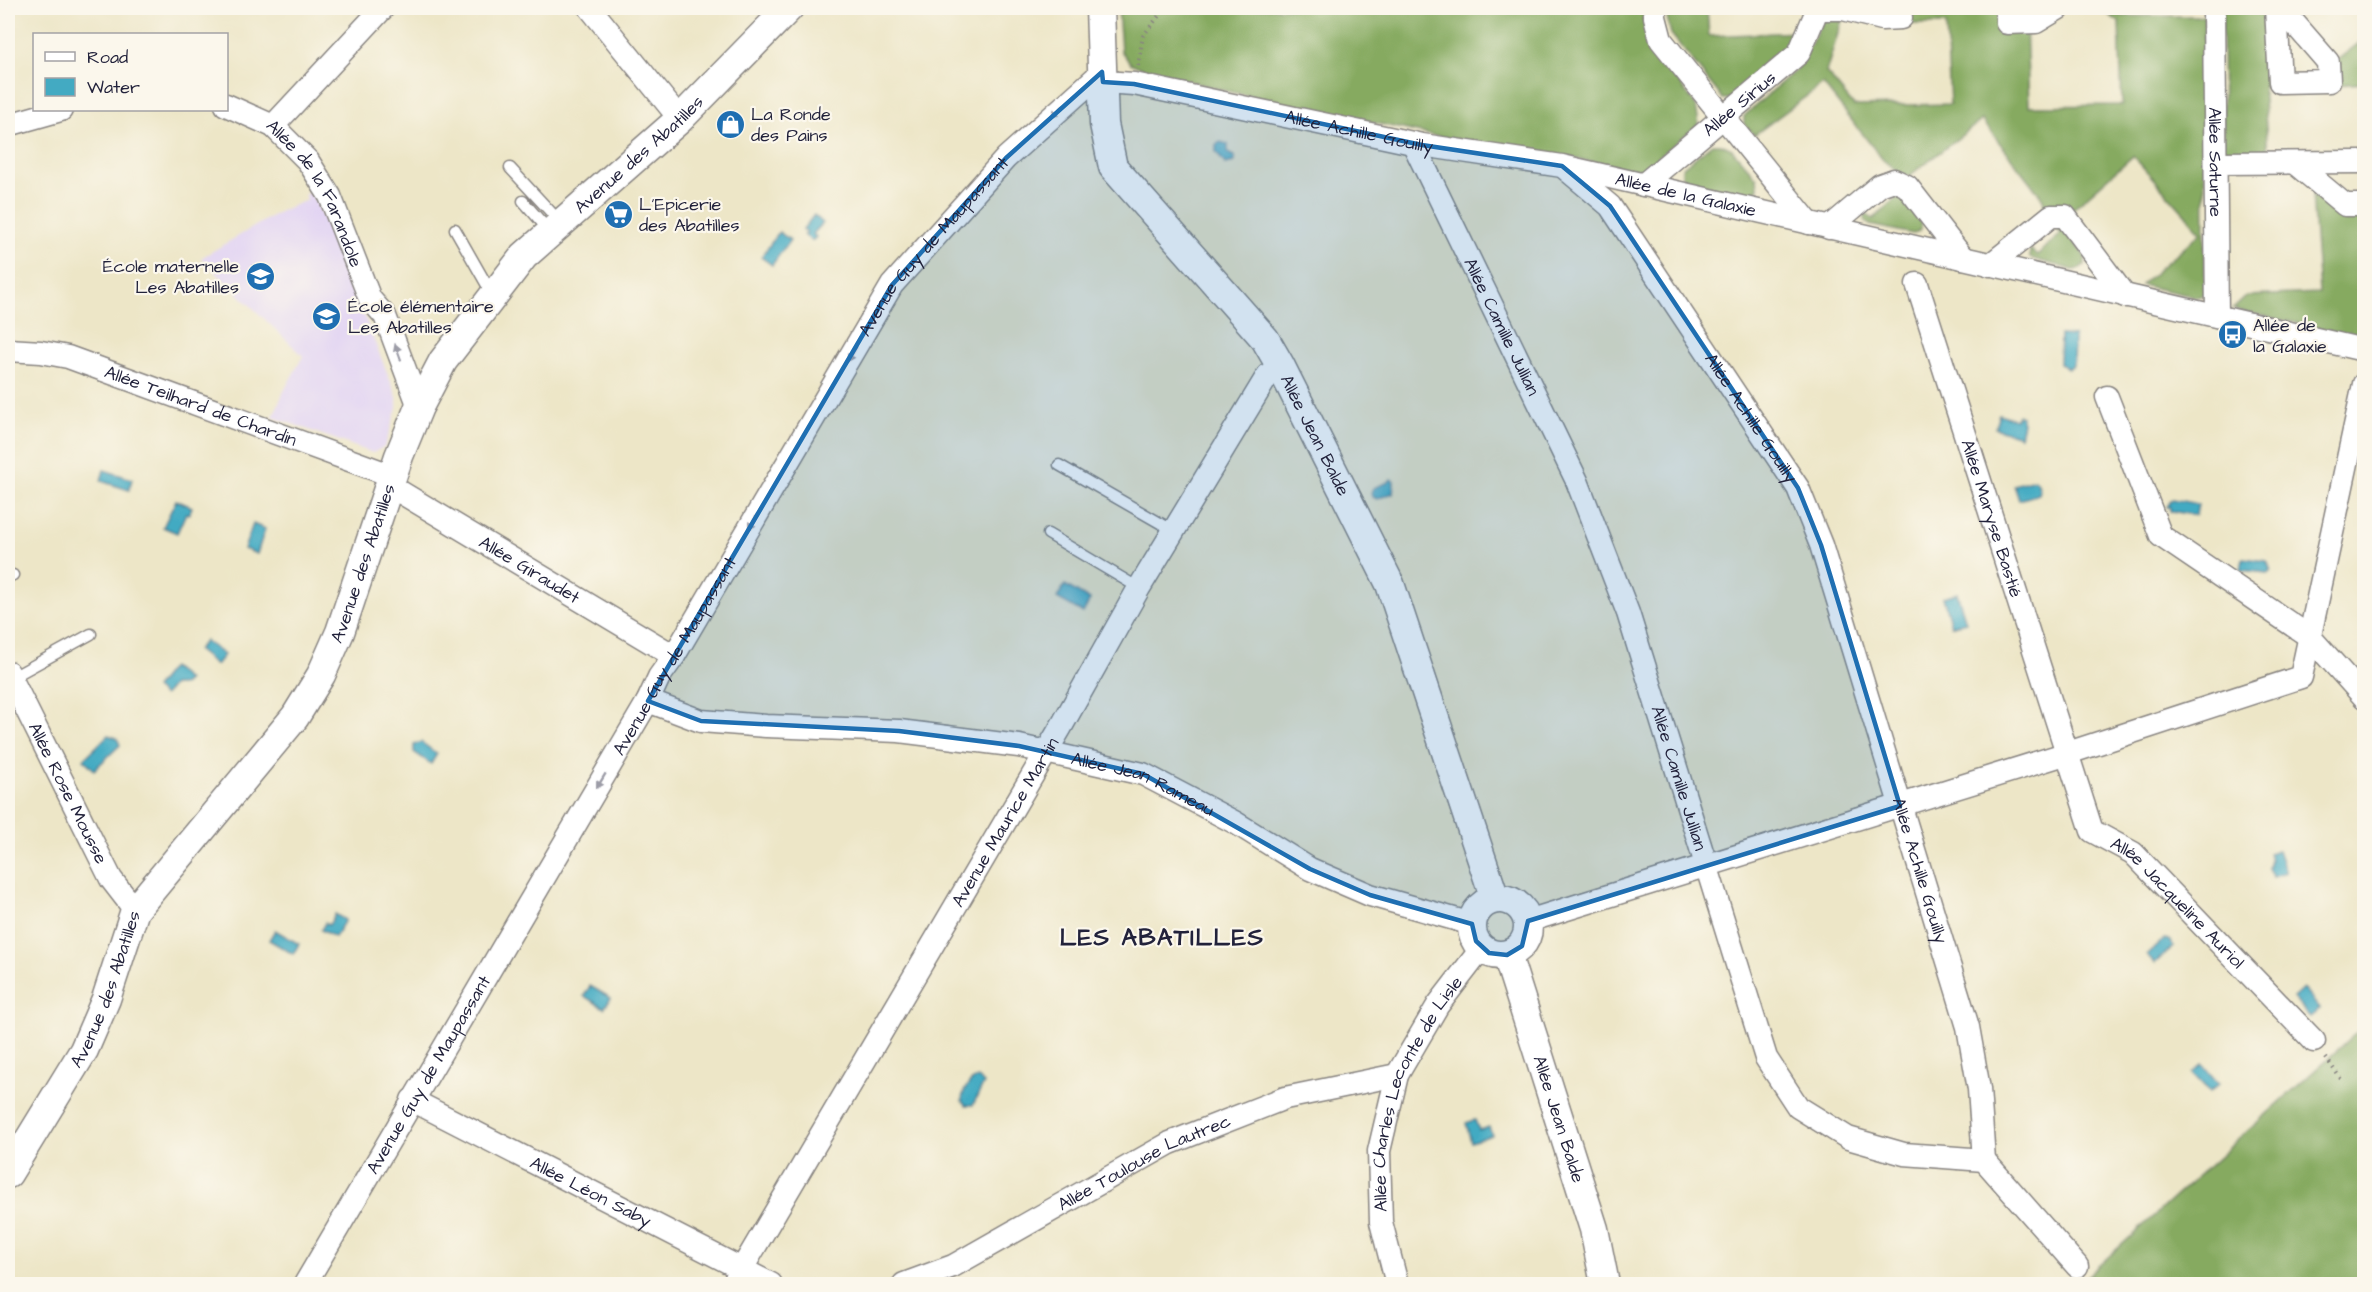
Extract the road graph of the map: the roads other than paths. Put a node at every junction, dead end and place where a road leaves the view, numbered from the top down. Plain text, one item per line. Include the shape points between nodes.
1 (383, 8) edge
2 (590, 8) edge
3 (789, 8) edge
4 (1100, 8) edge
5 (1655, 8) edge
6 (1817, 8) edge
7 (1900, 8) edge
8 (2006, 8) edge
9 (2059, 8) edge
10 (2214, 8) edge
11 (2276, 8) edge
12 (2281, 8) edge
13 (1102, 77) junction
14 (228, 106) edge
15 (57, 111) edge
16 (1723, 118) junction
17 (680, 119) junction
18 (8, 125) edge
19 (273, 126) junction
20 (1413, 143) junction
21 (2364, 162) edge
22 (2216, 163) junction
23 (2295, 164) junction
24 (1562, 166) junction
25 (510, 168) dead end
26 (1643, 185) junction
27 (523, 201) dead end
28 (2364, 205) edge
29 (1819, 225) junction
30 (455, 229) dead end
31 (557, 229) junction
32 (1963, 258) junction
33 (1990, 265) junction
34 (1917, 284) dead end
35 (493, 296) junction
36 (2125, 296) junction
37 (2217, 316) junction
38 (8, 350) edge
39 (2364, 350) edge
40 (1280, 364) junction
41 (2364, 384) edge
42 (2107, 397) dead end
43 (419, 407) junction
44 (2359, 438) edge
45 (1059, 465) dead end
46 (390, 480) junction
47 (1174, 531) junction
48 (1048, 534) dead end
49 (1139, 588) junction
50 (91, 634) dead end
51 (2310, 637) junction
52 (674, 656) junction
53 (9, 675) edge
54 (2364, 697) edge
55 (648, 701) junction
56 (1045, 753) junction
57 (2068, 753) junction
58 (1900, 806) junction
59 (1706, 867) junction
60 (1495, 899) junction
61 (135, 910) junction
62 (1528, 921) junction
63 (1487, 942) junction
64 (2314, 1041) road end
65 (1397, 1075) junction
66 (412, 1100) junction
67 (1984, 1160) junction
68 (8, 1174) edge
69 (2076, 1266) dead end
70 (737, 1276) edge
71 (305, 1284) edge
72 (771, 1284) edge
73 (904, 1284) edge
74 (1396, 1284) edge
75 (1605, 1284) edge

1 - 19 street
2 - 17 street
3 - 17 street, Avenue des Abatilles
4 - 13 street, Allée Jean Balde
5 - 16 street, Allée de la Galaxie via 1661,40
6 - 7 street, Allée Sirius via 1843,9 1882,20 1901,18
6 - 16 street, Allée Sirius via 1799,53
8 - 9 street via 2007,23 2036,22
10 - 22 street, Allée Saturne
11 - 12 street via 2280,82 2329,81 2328,62
13 - 20 street, Allée Achille Gouilly
13 - 40 street, Allée Jean Balde via 1104,124 1113,167 1265,339
13 -> 52 street, Avenue Guy de Maupassant via 1006,158 892,285
14 - 19 street, Allée de la Farandole
15 - 18 street
16 - 26 street, Allée Sirius
16 - 29 street, Allée de la Galaxie
17 - 31 street, Avenue des Abatilles
43 -> 19 street, Allée de la Farandole via 385,316 370,299 330,196 308,161
20 - 24 street, Allée Achille Gouilly
20 - 59 street, Allée Camille Jullian via 1577,481 1628,613
21 - 23 street
22 - 23 street
22 - 37 street, Allée Saturne
23 - 28 street via 2345,205
24 - 26 street, Allée de la Galaxie
24 - 58 street, Allée Achille Gouilly via 1610,206 1798,488 1821,545
25 - 31 lane
26 - 29 street, Allée de la Galaxie
27 - 31 lane
29 - 32 street, Allée de la Galaxie
29 - 32 street via 1894,180 1907,186
30 - 35 lane
31 - 35 street, Avenue des Abatilles via 524,256
32 - 33 street, Allée de la Galaxie
33 - 36 street, Allée de la Galaxie
33 - 36 street via 2051,216 2065,216
34 - 57 street, Allée Maryse Bastié
35 - 43 street, Avenue des Abatilles via 444,361
36 - 37 street, Allée de la Galaxie
37 - 39 street, Allée de la Galaxie
38 - 46 street, Allée Teilhard de Chardin via 68,357 382,472
40 - 47 street, Avenue Maurice Martin via 1268,375
40 - 60 street, Allée Jean Balde via 1390,584
41 - 44 street
42 - 51 street via 2162,536
43 - 46 street, Avenue des Abatilles
44 - 51 street
45 - 47 lane
46 - 52 street, Allée Giraudet via 402,493
46 - 61 street, Avenue des Abatilles via 340,632 321,675 295,717
47 - 49 street, Avenue Maurice Martin
48 - 49 lane
49 - 56 street, Avenue Maurice Martin
50 - 53 lane
51 - 54 street
51 - 57 street via 2301,676
52 - 55 street, Avenue Guy de Maupassant
53 - 61 street, Allée Rose Mousse via 111,879
55 - 56 street, Allée Jean Rameau via 701,721 899,731 1019,746
55 -> 66 street, Avenue Guy de Maupassant
56 - 63 street, Allée Jean Rameau via 1143,774 1236,823 1310,869
56 - 70 street, Avenue Maurice Martin
57 - 58 street
57 - 64 street, Allée Jacqueline Auriol via 2092,831 2133,853
58 - 59 street
58 - 67 street, Allée Achille Gouilly via 1968,1027 1979,1089
59 - 62 street
59 - 67 street, Allée Camille Jullian via 1766,1058 1798,1107 1848,1138 1904,1154
60 - 62 street via 1520,906
60 - 63 street via 1479,908
61 - 68 street, Avenue des Abatilles via 106,999 84,1050
62 - 63 street via 1522,946
63 - 65 street, Allée Charles Leconte de Lisle via 1438,1005
63 - 75 street, Allée Jean Balde via 1594,1230
65 - 73 street, Allée Toulouse Lautrec via 1285,1098 1170,1143 953,1266
65 - 74 street, Allée Charles Leconte de Lisle via 1379,1151 1381,1222
66 - 70 street, Allée Léon Saby
66 - 71 street, Avenue Guy de Maupassant
67 - 69 street
70 - 72 street, Allée Léon Saby

